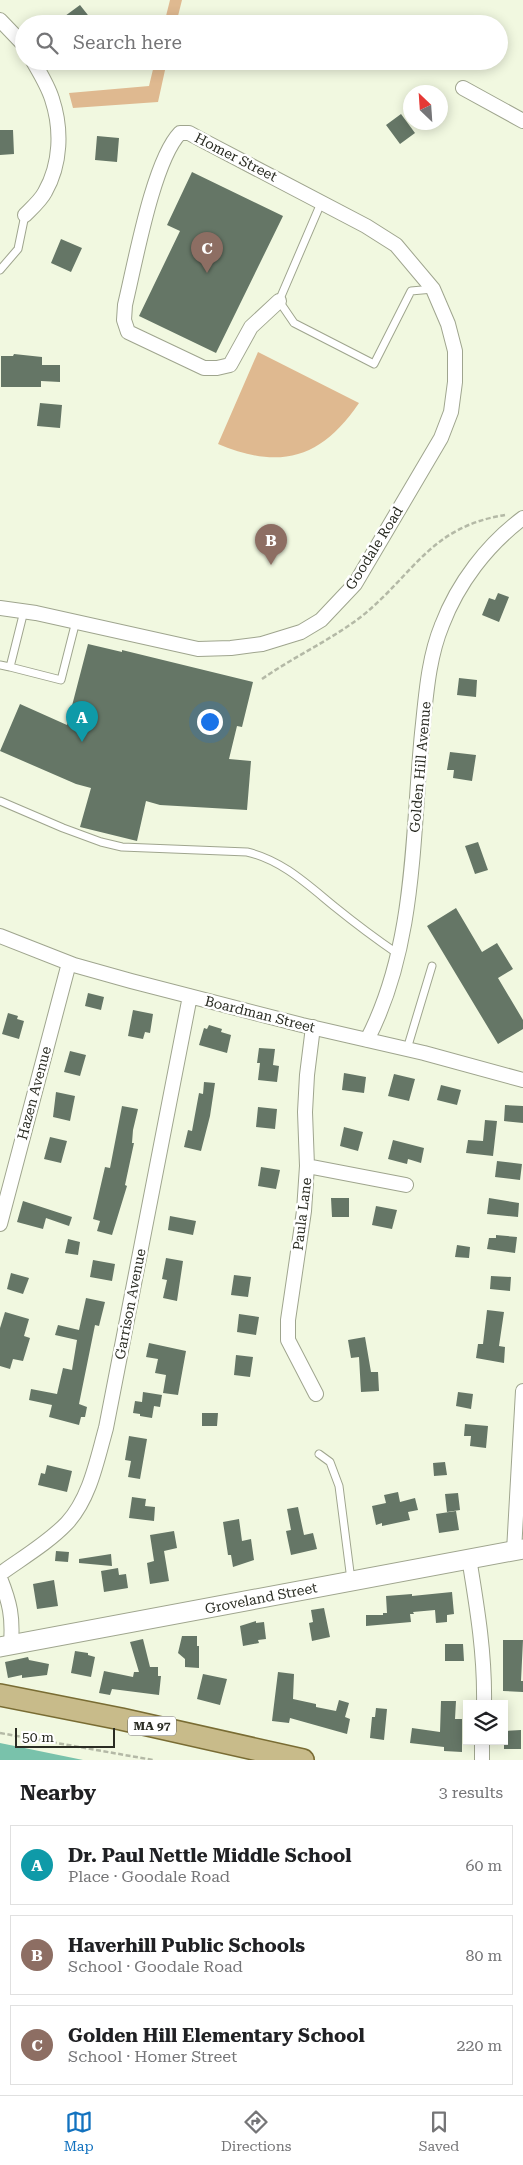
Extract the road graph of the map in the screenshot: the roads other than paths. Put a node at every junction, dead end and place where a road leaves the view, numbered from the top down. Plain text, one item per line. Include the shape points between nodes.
1 (0, 20) edge
2 (15, 36) edge
3 (38, 70) edge
4 (463, 88) dead end
5 (523, 121) edge
6 (321, 203) junction
7 (25, 215) joint
8 (0, 270) edge
9 (433, 290) junction
10 (279, 301) junction
11 (449, 418) joint
12 (523, 518) edge
13 (0, 608) edge
14 (24, 611) junction
15 (76, 621) junction
16 (0, 665) edge
17 (10, 667) junction
18 (0, 801) edge
19 (0, 936) edge
20 (398, 954) junction
21 (69, 963) junction
22 (432, 966) dead end
23 (190, 996) junction
24 (313, 1027) junction
25 (367, 1040) junction
26 (406, 1049) junction
27 (523, 1080) edge
28 (308, 1166) junction
29 (406, 1185) dead end
30 (0, 1224) edge
31 (523, 1391) edge
32 (316, 1394) dead end
33 (319, 1454) dead end
34 (518, 1550) edge
35 (469, 1558) junction
36 (0, 1576) edge
37 (351, 1580) junction
38 (6, 1646) edge
39 (0, 1695) edge
40 (484, 1700) edge
41 (482, 1745) edge
42 (303, 1760) edge
43 (482, 1760) edge

1 - 2 street
3 - 7 street via 52,98 59,153 44,194
4 - 5 street
6 - 9 street, Homer Street via 396,245
6 - 10 lane
6 - 10 street, Homer Street via 189,133 180,133 173,140 154,186 125,306 124,320 128,332 204,368 217,368 230,365 251,327
7 - 8 lane via 18,249
9 - 10 lane via 411,291 374,364 294,323
9 - 11 street, Homer Street via 448,324 455,351 455,382
11 - 15 street, Goodale Road via 421,474 355,584 321,620 301,632 262,644 198,649
12 - 20 street, Golden Hill Avenue via 494,542 462,586 435,646 425,703 409,897
13 - 14 street, Goodale Road
14 - 15 street, Goodale Road
14 - 17 lane
15 - 17 lane via 61,680
16 - 17 lane
18 - 20 lane via 62,828 115,845 260,855 292,873
19 - 21 street, Boardman Street
20 - 25 street, Golden Hill Avenue via 381,1014
21 - 23 street, Boardman Street
21 - 30 street, Hazen Avenue
22 - 26 lane
23 - 24 street, Boardman Street
23 - 36 street, Garrison Avenue via 108,1418 95,1468 85,1495 68,1522
24 - 25 street, Boardman Street
24 - 28 street, Paula Lane via 306,1094
25 - 26 street, Boardman Street
26 - 27 street, Boardman Street
28 - 29 street
28 - 32 street, Paula Lane via 288,1340
31 - 34 street
33 - 37 lane via 330,1462 339,1486
34 - 35 main road, Groveland Street
35 - 37 main road, Groveland Street
35 - 40 street via 481,1630
36 - 38 street via 13,1618
37 - 38 main road, Groveland Street
39 - 42 main road, MA 97
41 - 43 street

